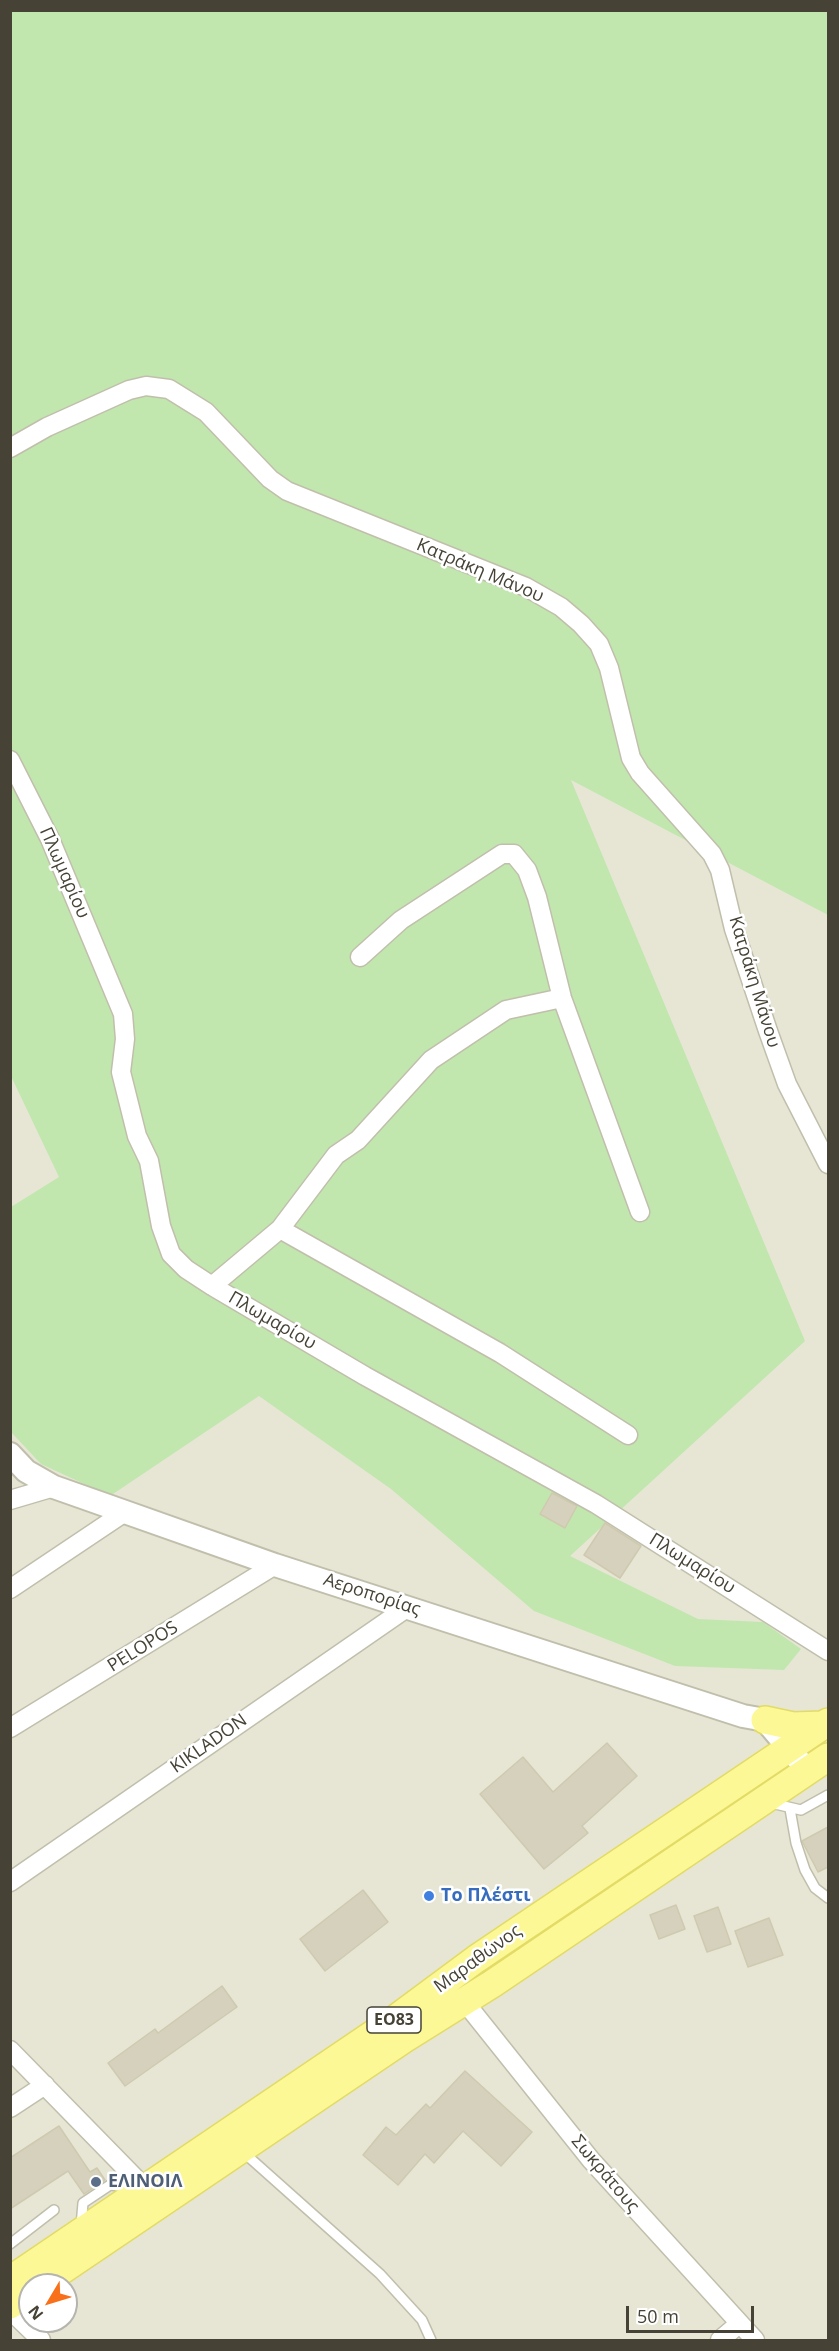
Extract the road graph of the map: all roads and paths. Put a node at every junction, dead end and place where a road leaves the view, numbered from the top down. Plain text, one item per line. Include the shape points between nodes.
1 (10, 448) edge
2 (10, 760) edge
3 (360, 957) dead end
4 (562, 998) junction
5 (828, 1164) edge
6 (640, 1212) dead end
7 (280, 1229) junction
8 (212, 1286) junction
9 (628, 1436) dead end
10 (10, 1454) edge
11 (54, 1487) junction
12 (10, 1500) edge
13 (125, 1512) junction
14 (275, 1565) junction
15 (10, 1589) edge
16 (408, 1606) junction
17 (828, 1651) edge
18 (754, 1718) junction
19 (826, 1723) edge
20 (10, 1728) edge
21 (784, 1752) junction
22 (810, 1770) edge
23 (828, 1795) edge
24 (762, 1803) junction
25 (790, 1809) junction
26 (10, 1882) edge
27 (828, 1898) edge
28 (464, 2001) junction
29 (10, 2050) edge
30 (45, 2085) junction
31 (10, 2108) edge
32 (240, 2149) junction
33 (145, 2188) junction
34 (54, 2210) dead end
35 (10, 2244) edge
36 (58, 2273) edge
37 (10, 2280) edge
38 (10, 2310) edge
39 (739, 2324) junction
40 (41, 2340) edge
41 (431, 2340) edge
42 (720, 2340) edge
43 (755, 2340) edge

1 - 5 street, Κατράκη Μάνου via 129,390 146,386 169,389 206,412 270,479 287,491 526,587 581,624 598,644 609,668 631,758 712,854 720,870 734,929 787,1084
2 - 8 street, Πλωμαρίου via 50,839 123,1014 121,1072 137,1136 149,1161 161,1226 171,1254
3 - 4 street via 401,920 501,854 514,854 527,870 537,897
4 - 6 street
4 - 7 street via 506,1010 431,1060 358,1140 336,1155
7 - 8 street
7 - 9 street via 500,1353
8 - 17 street, Πλωμαρίου via 596,1504
10 - 11 street, Αεροπορίας via 26,1471
11 - 12 street
11 - 13 street, Αεροπορίας
13 - 14 street, Αεροπορίας
13 - 15 street
14 - 16 street, Αεροπορίας
14 - 20 street, PELOPOS
16 - 18 street, Αεροπορίας
16 - 26 street, KIKLADON
18 - 19 main road via 793,1726
18 - 21 street
19 - 21 main road, Μαραθώνος / ΕΟ83
21 - 22 street
21 - 33 main road, Μαραθώνος / ΕΟ83
22 - 24 main road, Μαραθώνος / ΕΟ83
23 - 25 lane via 801,1810
24 - 25 lane via 778,1803
24 - 28 main road, Μαραθώνος / ΕΟ83
25 - 27 lane via 805,1870 815,1888
28 - 32 main road, Μαραθώνος / ΕΟ83
28 - 39 street, Σωκράτους via 591,2160
29 - 30 street
30 - 31 street
30 - 33 street
32 - 36 main road, Μαραθώνος / ΕΟ83
32 - 41 lane via 380,2274 422,2320
33 - 37 main road, Μαραθώνος / ΕΟ83
34 - 35 lane
38 - 40 street
39 - 42 street
39 - 43 street, Σωκράτους

